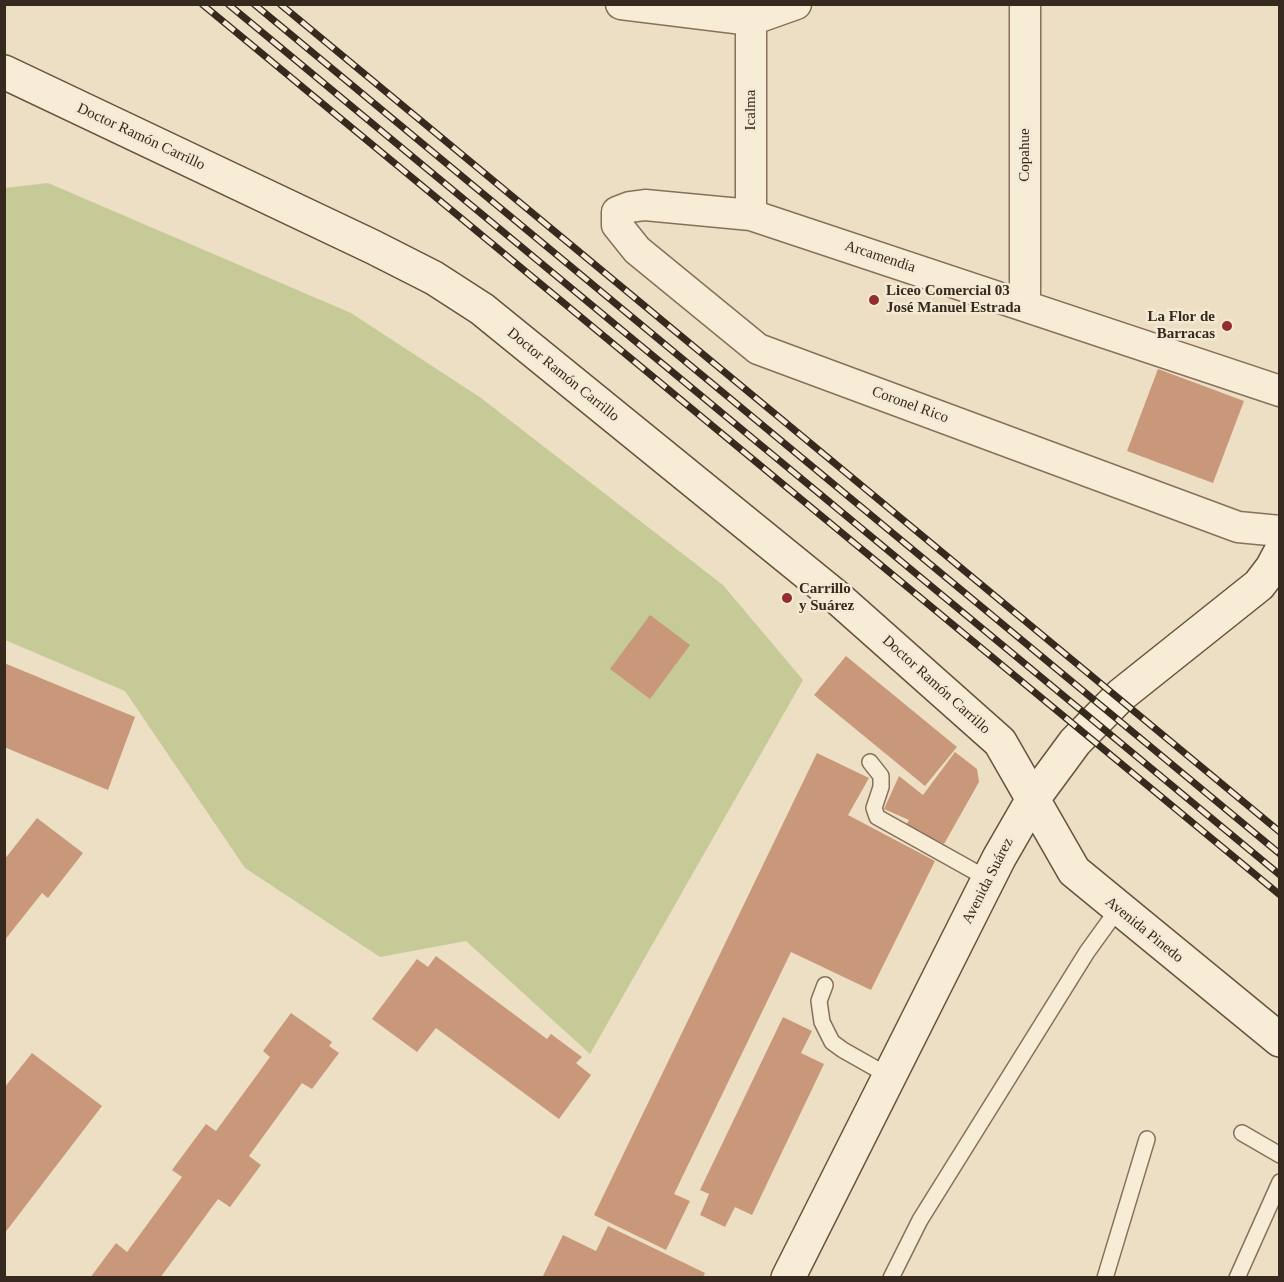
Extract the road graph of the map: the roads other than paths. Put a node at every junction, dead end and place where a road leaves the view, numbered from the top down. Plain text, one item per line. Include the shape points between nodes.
1 (621, 4) edge
2 (796, 4) edge
3 (1025, 4) edge
4 (751, 12) edge
5 (4, 72) edge
6 (645, 205) joint
7 (751, 215) junction
8 (1025, 304) junction
9 (1280, 391) edge
10 (1280, 531) edge
11 (1280, 553) edge
12 (870, 762) dead end
13 (1033, 799) junction
14 (988, 879) junction
15 (1118, 909) junction
16 (825, 985) dead end
17 (1280, 1040) edge
18 (889, 1076) junction
19 (1242, 1133) dead end
20 (1147, 1139) dead end
21 (1280, 1155) edge
22 (1280, 1182) edge
23 (788, 1278) edge
24 (891, 1278) edge
25 (1105, 1278) edge
26 (1237, 1278) edge

1 - 4 street
2 - 4 street
3 - 8 street, Copahue
4 - 7 street, Icalma
5 - 13 main road, Doctor Ramón Carrillo via 373,247 473,303 848,607 1000,742
6 - 7 street, Arcamendia
6 - 10 street, Coronel Rico via 617,212 617,225 637,250 758,349 1238,527
7 - 8 street, Arcamendia
8 - 9 street, Arcamendia
11 - 13 main road, Avenida Suárez via 1258,585 1121,695 1075,742
12 - 14 lane via 881,776 874,808 877,817
13 - 14 main road, Avenida Suárez
13 - 15 main road, Avenida Pinedo via 1074,870
14 - 18 main road, Avenida Suárez
15 - 17 main road, Avenida Pinedo
15 - 24 lane via 1087,952 920,1220
16 - 18 lane via 819,1001 822,1022 832,1042
18 - 23 main road, Avenida Suárez
19 - 21 lane
20 - 25 lane
22 - 26 lane

